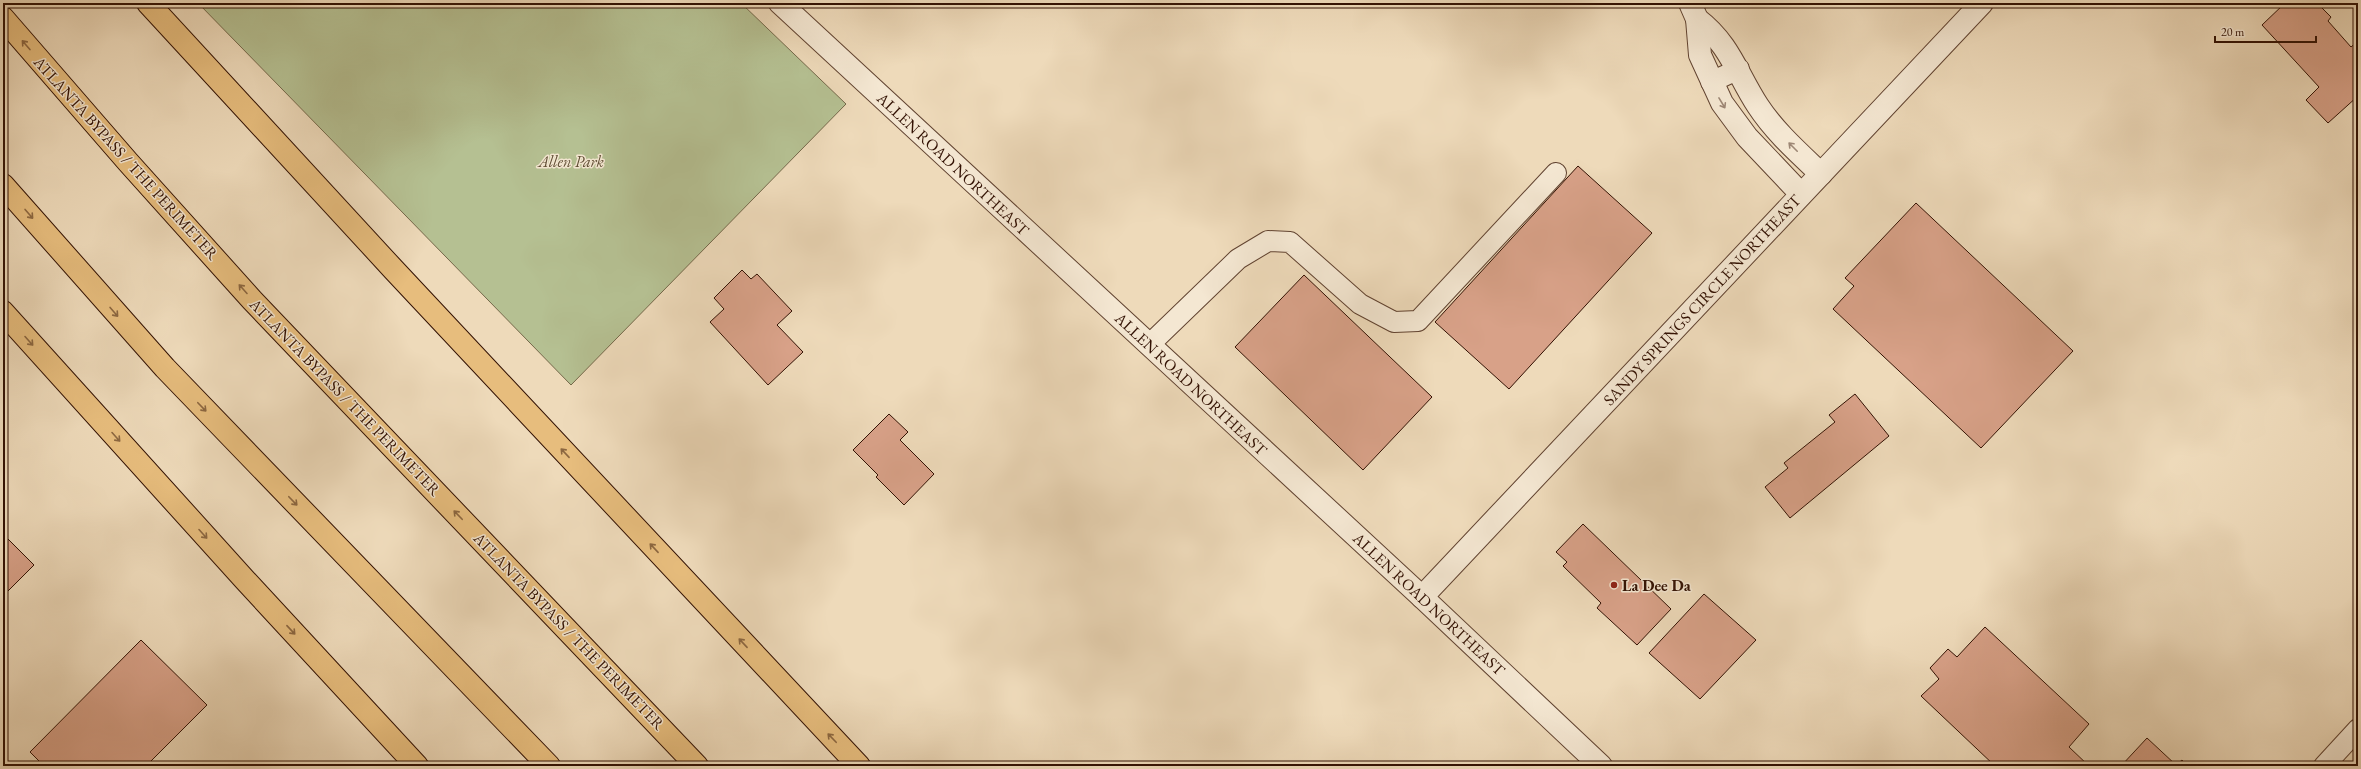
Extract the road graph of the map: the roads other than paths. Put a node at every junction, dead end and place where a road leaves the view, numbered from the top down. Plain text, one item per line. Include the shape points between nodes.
1 (148, 3) edge
2 (780, 3) edge
3 (1982, 3) edge
4 (1693, 11) edge
5 (3, 18) edge
6 (1739, 69) junction
7 (1711, 82) junction
8 (1556, 173) dead end
9 (1821, 174) junction
10 (3, 185) edge
11 (1802, 194) junction
12 (3, 312) edge
13 (1149, 345) junction
14 (1422, 597) junction
15 (2358, 729) edge
16 (417, 766) edge
17 (549, 766) edge
18 (697, 766) edge
19 (859, 766) edge
20 (1601, 766) edge
21 (2324, 766) edge

19 -> 1 highway via 416,294
2 - 13 street, ALLEN ROAD NORTHEAST
3 - 9 street, SANDY SPRINGS CIRCLE NORTHEAST
4 - 6 street via 1725,46
4 - 7 street via 1700,55
18 -> 5 highway, ATLANTA BYPASS / THE PERIMETER via 252,300
6 - 7 lane
9 -> 6 street via 1770,123
7 -> 11 street via 1726,109 1747,137
8 - 13 lane via 1418,321 1394,322 1360,304 1290,242 1268,241 1238,259
9 - 11 street, SANDY SPRINGS CIRCLE NORTHEAST
10 -> 17 highway via 164,368
11 - 14 street, SANDY SPRINGS CIRCLE NORTHEAST
12 -> 16 highway
13 - 14 street, ALLEN ROAD NORTHEAST
14 - 20 street, ALLEN ROAD NORTHEAST
15 - 21 lane

